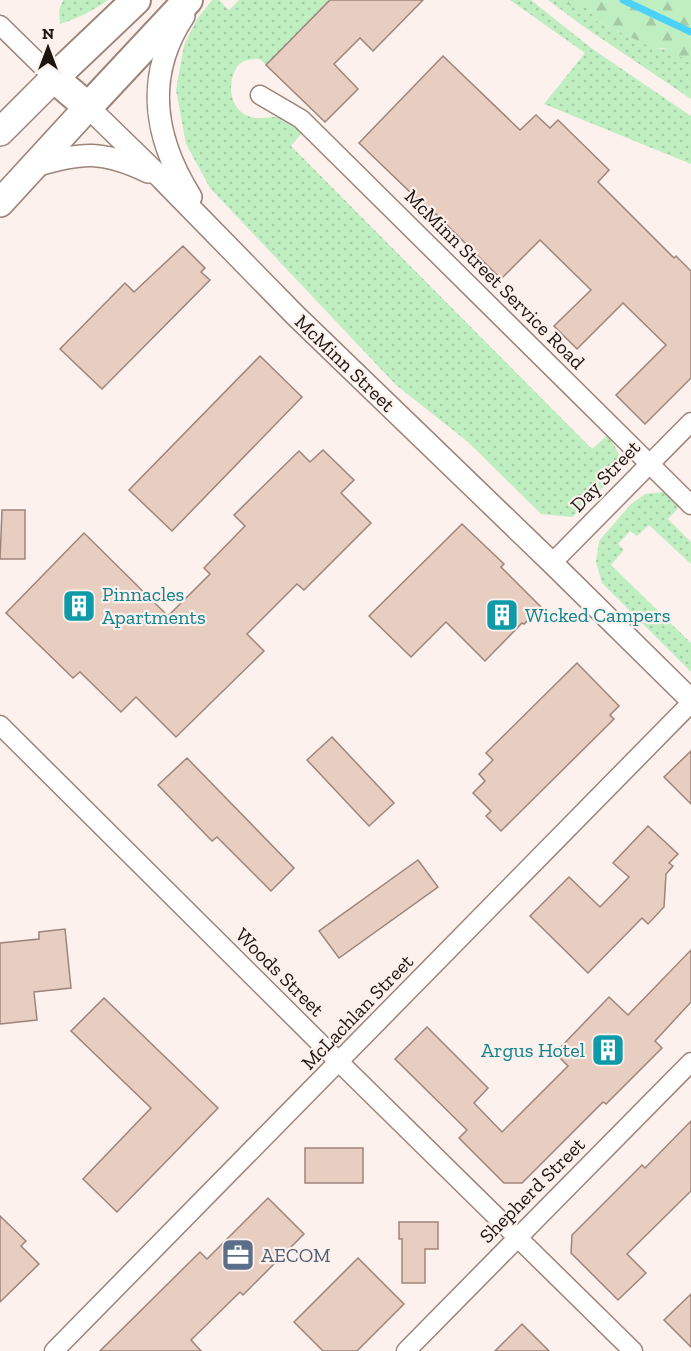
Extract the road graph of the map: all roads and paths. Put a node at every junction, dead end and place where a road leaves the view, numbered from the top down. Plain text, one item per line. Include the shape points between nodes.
1 (136, 0) edge
2 (188, 0) edge
3 (194, 0) edge
4 (0, 25) edge
5 (54, 78) junction
6 (260, 95) dead end
7 (88, 107) junction
8 (0, 132) edge
9 (35, 166) junction
10 (162, 179) junction
11 (0, 203) edge
12 (221, 239) junction
13 (691, 422) edge
14 (649, 464) junction
15 (691, 505) edge
16 (552, 563) junction
17 (691, 702) edge
18 (0, 725) edge
19 (339, 1062) junction
20 (691, 1062) edge
21 (517, 1238) junction
22 (54, 1351) edge
23 (406, 1351) edge
24 (633, 1351) edge

1 - 5 highway
2 - 7 highway
3 - 12 street via 177,26 162,62 158,112 178,175
4 - 5 street, McMinn Street
5 - 7 highway, McMinn Street
5 - 8 main road
6 - 14 street, McMinn Street Service Road via 301,119
7 - 9 main road
7 - 10 street, McMinn Street
9 - 10 street via 63,157 92,154 133,165
9 - 11 main road
10 - 12 street, McMinn Street
12 - 16 street, McMinn Street
13 - 14 street, Day Street
14 - 15 street, McMinn Street Service Road
14 - 16 street, Day Street
16 - 17 street, McMinn Street
17 - 19 street, McLachlan Street
18 - 19 street, Woods Street
19 - 21 street, Woods Street
19 - 22 street, McLachlan Street
20 - 21 street, Shepherd Street
21 - 23 street, Shepherd Street
21 - 24 street, Woods Street

